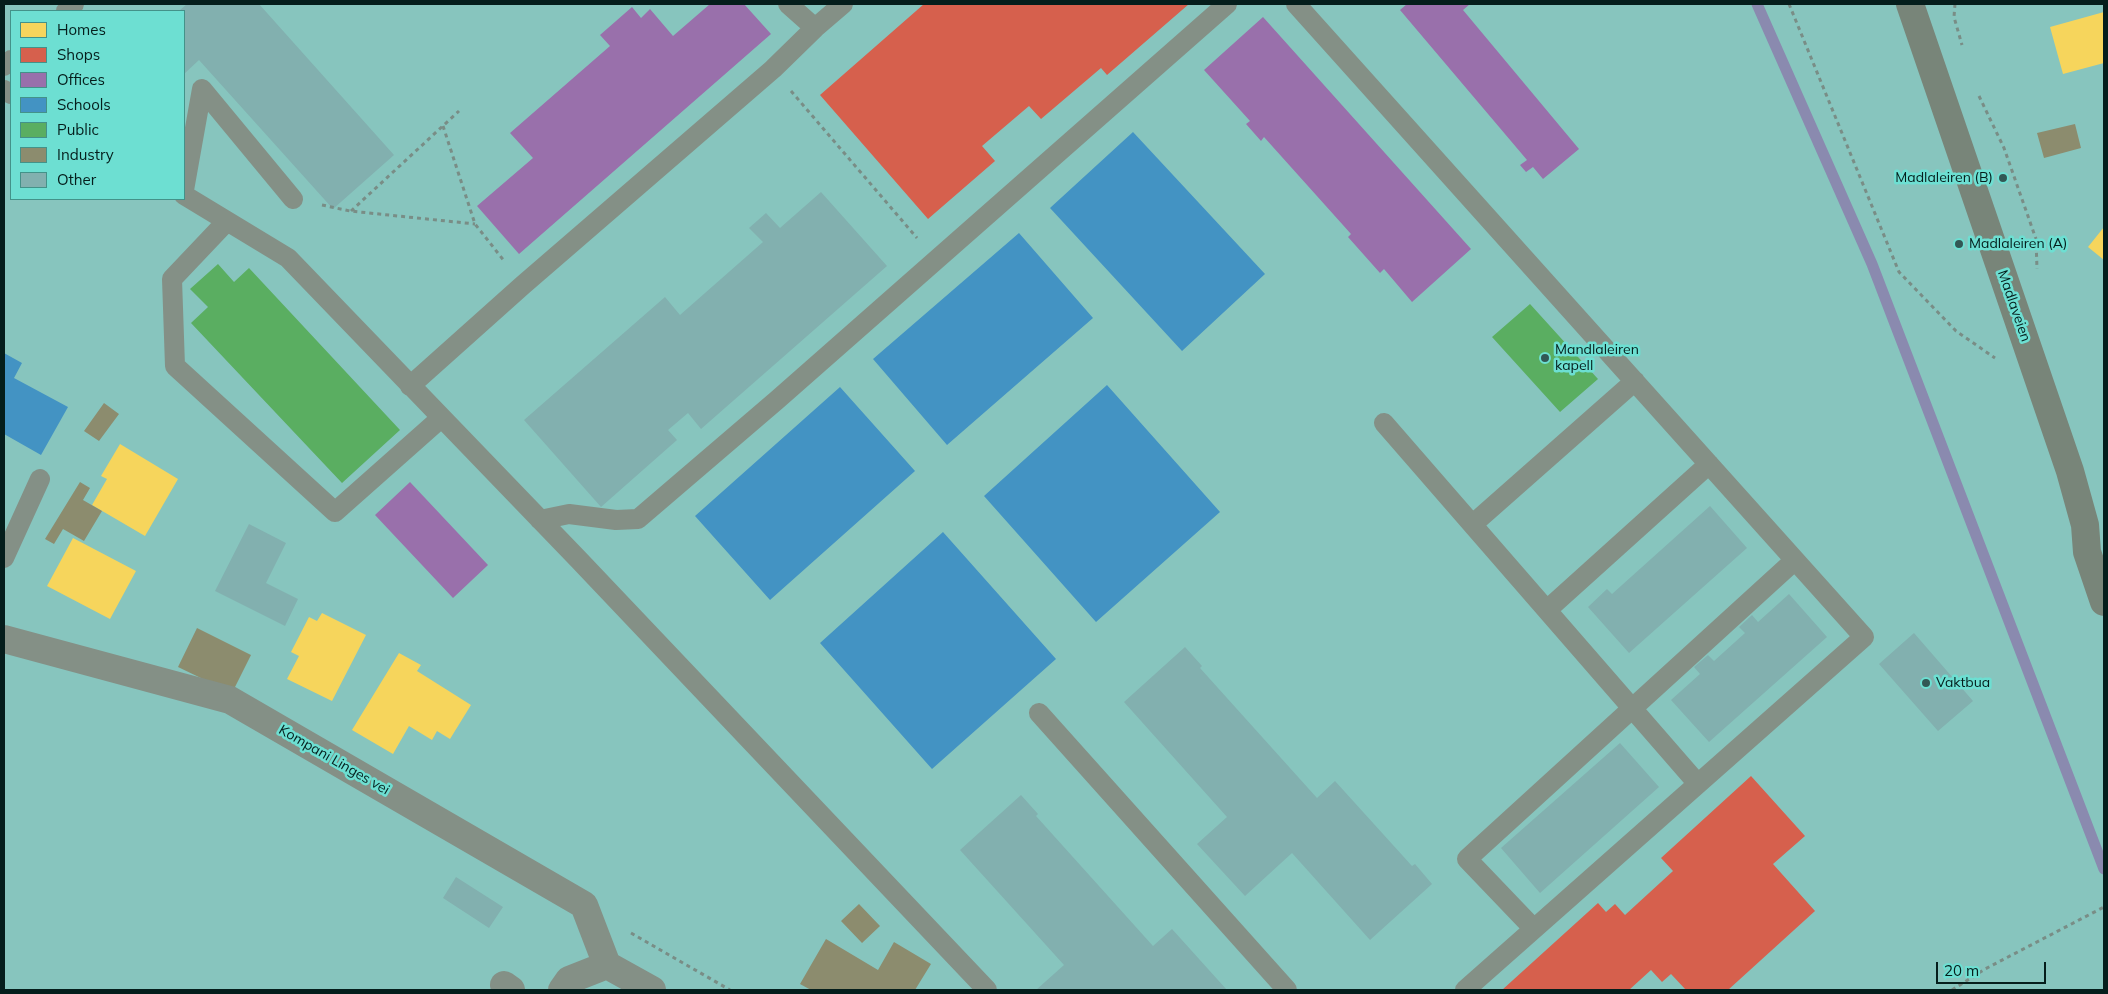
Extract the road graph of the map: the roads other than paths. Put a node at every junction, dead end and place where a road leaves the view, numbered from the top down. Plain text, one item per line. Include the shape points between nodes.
1 (788, 4) edge
2 (843, 4) edge
3 (1227, 4) edge
4 (1296, 4) edge
5 (1910, 4) edge
6 (814, 28) junction
7 (185, 184) edge
8 (185, 196) edge
9 (293, 199) road end
10 (227, 221) junction
11 (1634, 381) junction
12 (410, 386) junction
13 (441, 418) junction
14 (1384, 423) dead end
15 (1709, 464) junction
16 (40, 479) dead end
17 (540, 520) junction
18 (1473, 524) junction
19 (2085, 525) junction
20 (2104, 557) edge
21 (4, 558) edge
22 (1795, 560) junction
23 (2104, 602) edge
24 (1547, 610) junction
25 (4, 639) edge
26 (1632, 709) junction
27 (1039, 713) dead end
28 (1698, 784) junction
29 (1534, 929) junction
30 (607, 965) junction
31 (562, 990) edge
32 (652, 990) edge
33 (987, 990) edge
34 (1288, 990) edge
35 (1465, 990) edge

1 - 6 lane
2 - 6 lane
3 - 17 lane via 638,519 616,520 570,514
4 - 11 lane
5 - 19 main road, Madlaveien via 2070,470
6 - 12 lane via 773,70
7 - 9 lane via 202,89
8 - 10 lane
10 - 12 lane via 288,258
10 - 13 lane via 172,279 175,366 335,512
11 - 15 lane
11 - 18 lane
12 - 13 lane
13 - 17 lane
14 - 18 lane
15 - 22 lane
15 - 24 lane
16 - 21 lane
17 - 33 lane
18 - 24 lane
19 - 20 main road, Madlaveien
19 - 23 main road, Madlaveien via 2087,552
22 - 26 lane
22 - 28 lane via 1864,637
24 - 26 lane
25 - 30 street, Kompani Linges vei via 230,700 584,905
26 - 28 lane
26 - 29 lane via 1467,859
27 - 34 lane
28 - 29 lane
29 - 35 lane
30 - 31 street via 569,980
30 - 32 street

